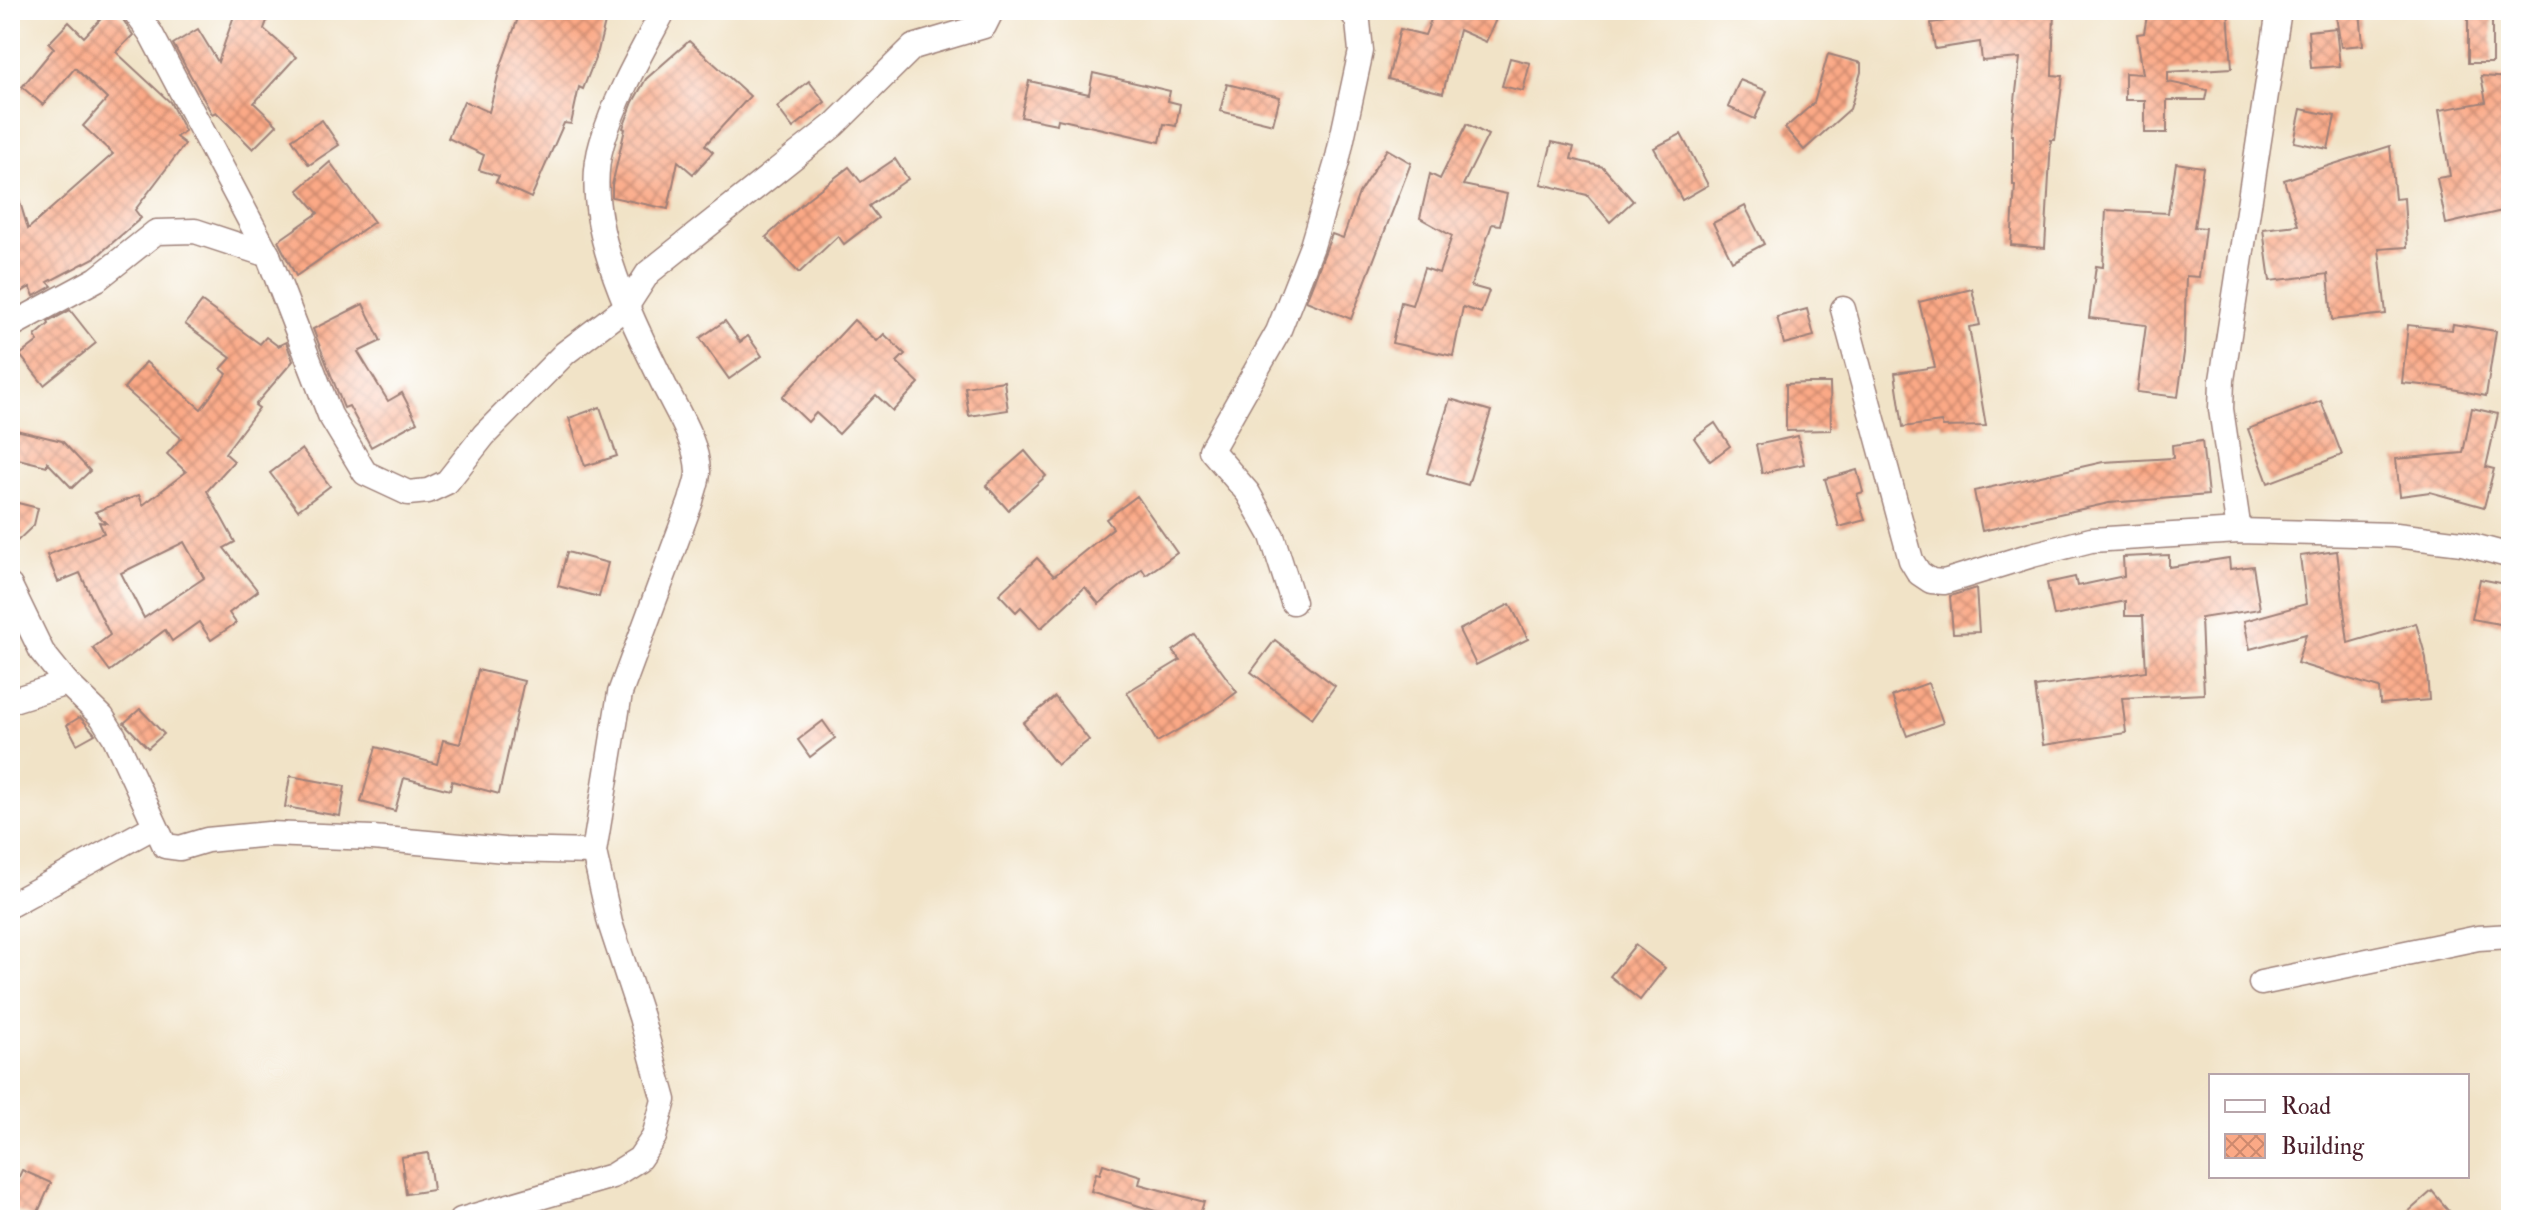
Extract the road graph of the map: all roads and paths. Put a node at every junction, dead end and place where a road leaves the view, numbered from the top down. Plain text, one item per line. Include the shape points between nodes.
1 (134, 10) edge
2 (664, 10) edge
3 (992, 10) edge
4 (1351, 10) edge
5 (2279, 10) edge
6 (268, 255) junction
7 (626, 307) junction
8 (1843, 309) dead end
9 (10, 326) edge
10 (2239, 531) junction
11 (2511, 556) edge
12 (10, 586) edge
13 (1293, 602) dead end
14 (67, 683) junction
15 (10, 701) edge
16 (155, 826) junction
17 (594, 852) junction
18 (10, 905) edge
19 (2511, 936) edge
20 (2261, 983) dead end
21 (461, 1220) edge

1 - 6 street
2 - 7 street via 626,81 601,145 598,194 606,248
3 - 7 street via 984,26 913,47 834,125 648,273
4 - 13 street via 1361,51 1312,246 1278,332 1211,450 1248,493 1272,536
5 - 10 street via 2222,380 2221,409
6 - 7 street via 324,401 345,441 365,473 408,493 447,482 484,435 565,353
6 - 9 street via 195,231 156,232 97,279
7 - 17 street via 684,425 698,473 620,693
8 - 10 street via 1911,560 1931,581 1956,580 2091,540
10 - 11 street via 2396,535
12 - 14 street via 42,652
14 - 15 street
14 - 16 street via 114,736
16 - 17 street via 165,846 180,848 269,834
16 - 18 street
17 - 21 street via 664,1100 654,1137 639,1159 612,1176
19 - 20 street via 2463,940

